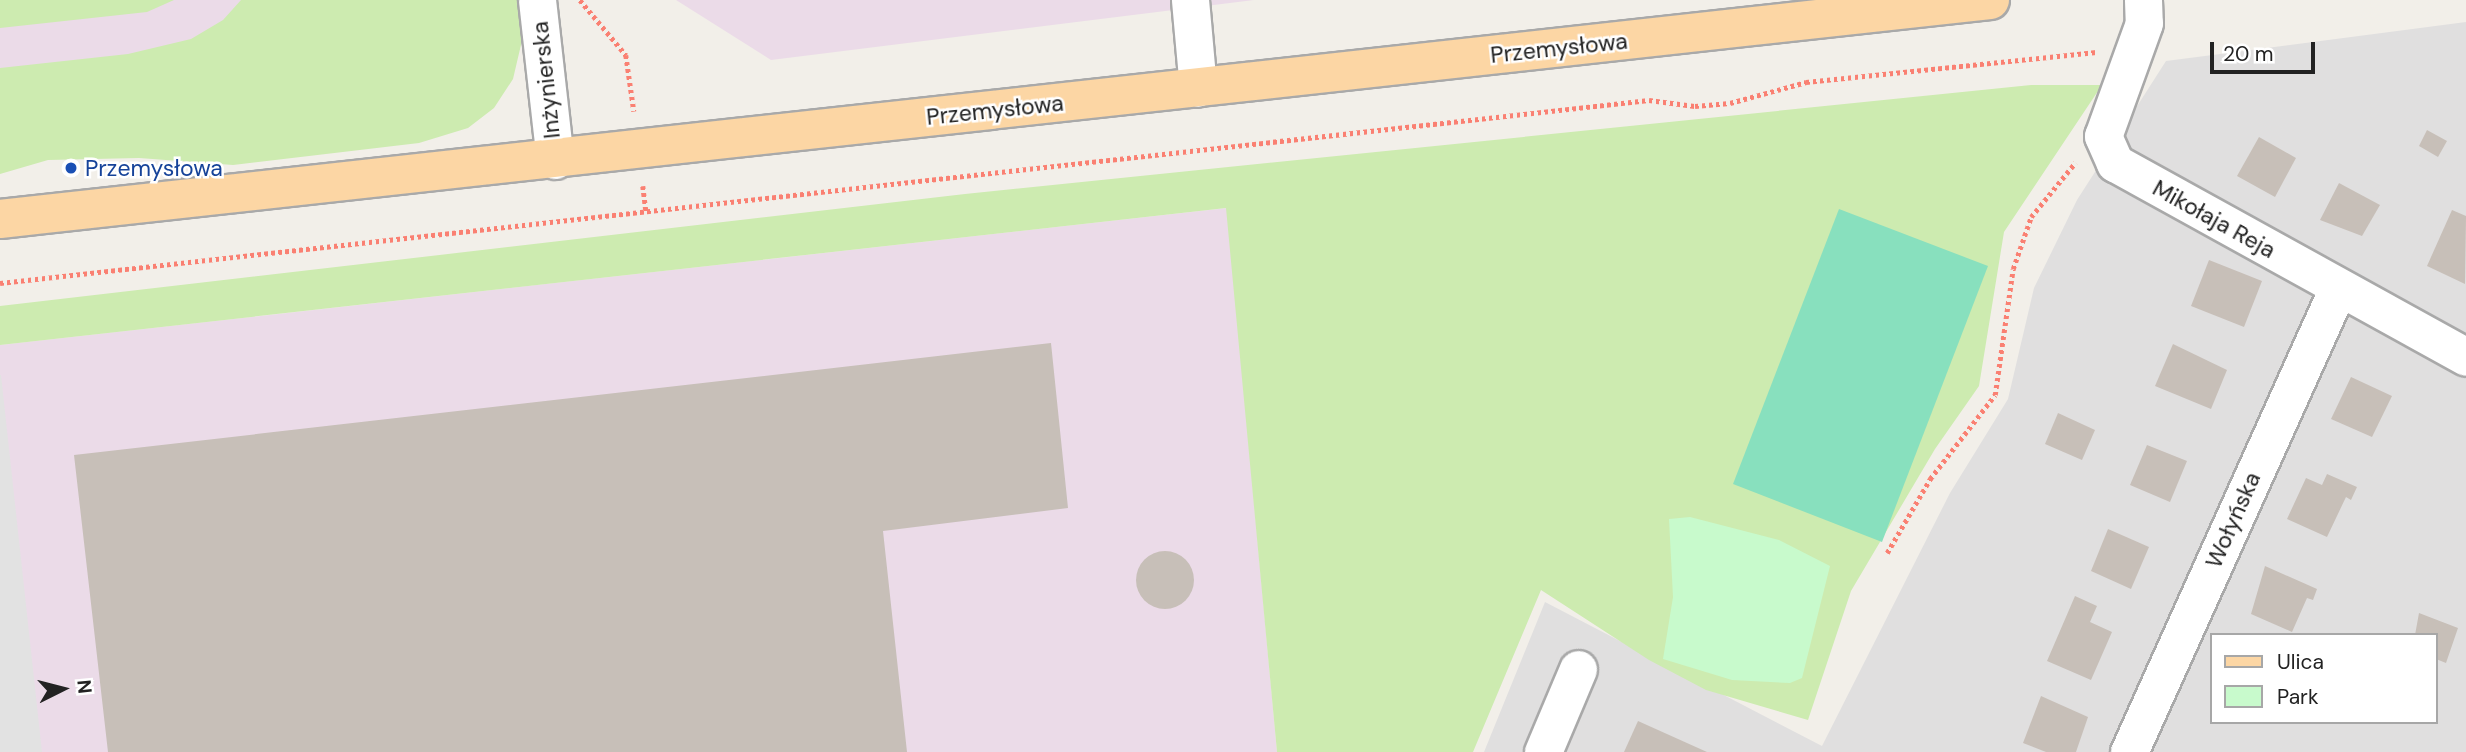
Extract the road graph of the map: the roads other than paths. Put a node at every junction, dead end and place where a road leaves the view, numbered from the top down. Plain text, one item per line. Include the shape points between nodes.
1 (537, 0) edge
2 (1190, 0) edge
3 (1990, 0) edge
4 (2143, 0) edge
5 (1198, 88) junction
6 (555, 160) junction
7 (0, 219) edge
8 (2338, 289) junction
9 (2466, 357) edge
10 (1578, 669) dead end
11 (1544, 752) edge
12 (2129, 752) edge

1 - 6 street, Inżynierska
2 - 5 street
3 - 5 main road, Przemysłowa
4 - 8 street, Mikołaja Reja via 2144,23 2103,136 2115,163
5 - 6 main road, Przemysłowa
6 - 7 main road, Przemysłowa
8 - 9 street, Mikołaja Reja
8 - 12 street, Wołyńska
10 - 11 street

